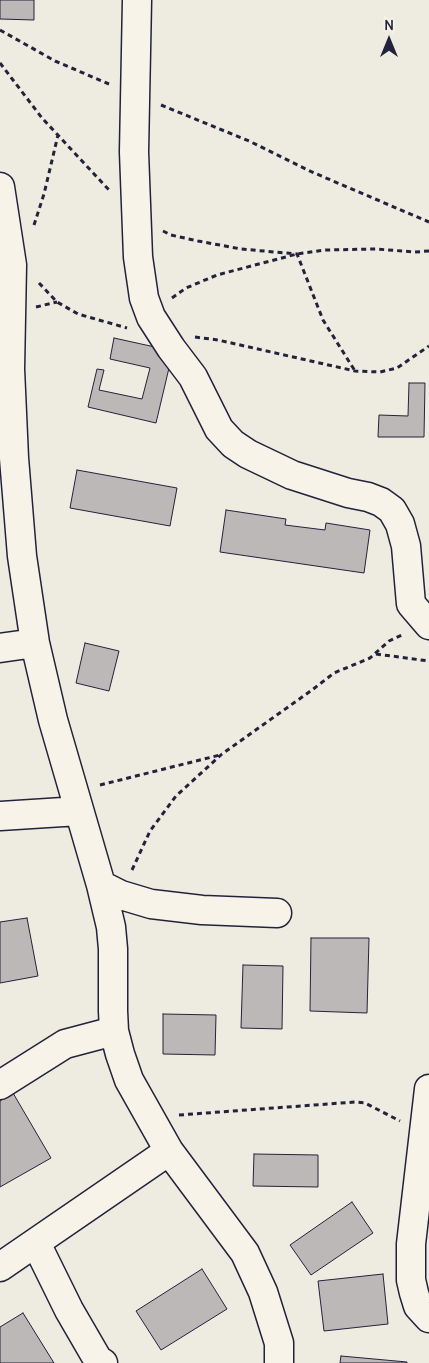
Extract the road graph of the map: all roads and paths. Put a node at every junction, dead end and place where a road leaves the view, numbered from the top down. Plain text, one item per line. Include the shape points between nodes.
1 (137, 0) edge
2 (0, 30) edge
3 (0, 63) edge
4 (135, 95) junction
5 (58, 134) junction
6 (0, 187) edge
7 (136, 217) junction
8 (429, 222) edge
9 (32, 228) dead end
10 (429, 251) edge
11 (297, 254) junction
12 (38, 282) dead end
13 (5, 320) edge
14 (156, 324) junction
15 (429, 346) edge
16 (355, 371) junction
17 (428, 623) edge
18 (35, 643) junction
19 (0, 648) edge
20 (376, 654) junction
21 (429, 661) edge
22 (222, 754) junction
23 (76, 801) junction
24 (0, 816) edge
25 (111, 890) junction
26 (277, 913) dead end
27 (114, 1031) junction
28 (0, 1085) edge
29 (429, 1089) edge
30 (151, 1118) junction
31 (426, 1126) junction
32 (170, 1150) junction
33 (36, 1243) junction
34 (0, 1267) edge
35 (429, 1318) edge
36 (103, 1363) edge
37 (279, 1363) edge

1 - 4 street
2 - 4 path via 55,61
3 - 5 path
4 - 7 street
4 - 8 path via 249,141
5 - 7 path
5 - 9 path via 44,194
6 - 13 street via 12,265
7 - 11 path via 171,235 240,248
7 - 14 street via 144,298
10 - 11 path via 325,250
11 - 14 path via 217,275 186,288 170,300
11 - 16 path via 313,298
12 - 14 path via 57,302 78,314 133,330
13 - 18 street via 22,556
14 - 16 path
14 - 17 street via 193,377 219,429 232,444 292,475 368,497 392,510 406,546 412,604
15 - 16 path via 397,368 380,372
17 - 20 path via 390,641
18 - 19 street
18 - 23 street
20 - 21 path
20 - 22 path via 334,672
22 - 23 path
22 - 25 path via 176,796
23 - 24 street
23 - 25 street
25 - 26 street via 151,904
25 - 27 street
27 - 28 street via 65,1044
27 - 30 street via 129,1080
29 - 31 street
30 - 31 path via 355,1102 365,1103 400,1121
30 - 32 street
31 - 35 street via 411,1244 411,1280 418,1306
32 - 33 street
32 - 37 street via 245,1253 263,1292 279,1343
33 - 34 street
33 - 36 street via 69,1310 98,1360

